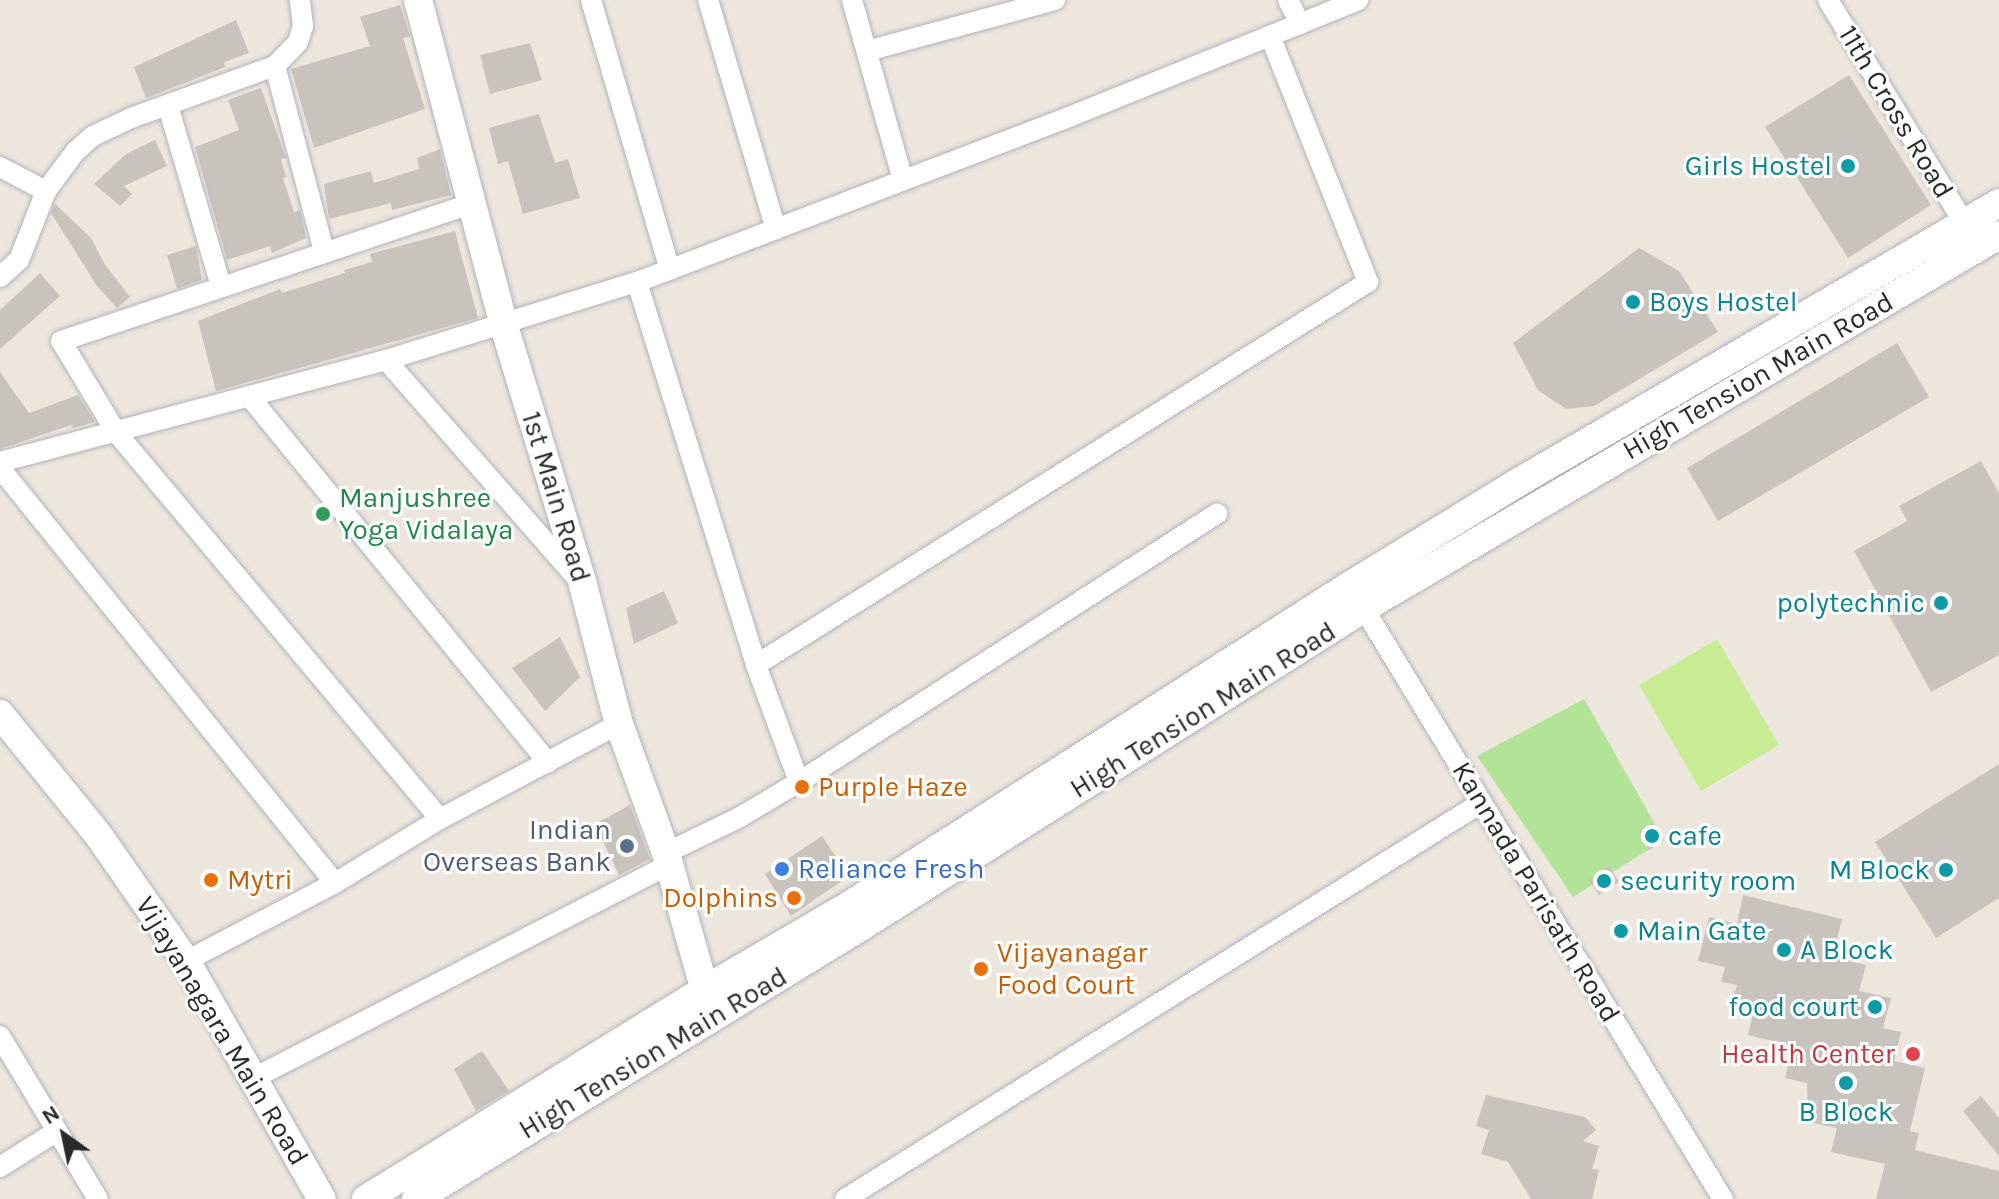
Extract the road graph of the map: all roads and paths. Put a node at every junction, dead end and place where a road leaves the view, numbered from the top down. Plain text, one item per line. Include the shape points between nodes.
1 (300, 0) edge
2 (418, 0) edge
3 (591, 0) edge
4 (708, 0) edge
5 (852, 0) edge
6 (1055, 0) edge
7 (1288, 0) edge
8 (1358, 0) edge
9 (1828, 0) edge
10 (1300, 24) junction
11 (1270, 36) junction
12 (867, 51) junction
13 (275, 66) junction
14 (168, 106) junction
15 (0, 167) edge
16 (903, 180) junction
17 (46, 191) junction
18 (474, 203) junction
19 (1999, 203) edge
20 (1964, 223) junction
21 (776, 229) junction
22 (1999, 235) edge
23 (324, 251) junction
24 (670, 270) junction
25 (0, 277) edge
26 (637, 282) junction
27 (221, 286) junction
28 (504, 326) junction
29 (386, 360) junction
30 (249, 396) junction
31 (116, 432) junction
32 (0, 462) edge
33 (0, 468) edge
34 (1217, 514) dead end
35 (583, 585) junction
36 (1356, 597) junction
37 (756, 665) junction
38 (0, 714) edge
39 (619, 724) junction
40 (548, 762) junction
41 (799, 782) junction
42 (1481, 803) junction
43 (440, 819) junction
44 (668, 858) junction
45 (335, 883) junction
46 (186, 961) junction
47 (708, 1002) junction
48 (0, 1036) edge
49 (7, 1065) edge
50 (252, 1079) junction
51 (57, 1131) junction
52 (0, 1167) edge
53 (98, 1199) edge
54 (322, 1199) edge
55 (366, 1199) edge
56 (416, 1199) edge
57 (845, 1199) edge
58 (1723, 1199) edge

1 - 13 street via 303,26 298,42
2 - 18 main road, 1st Main Road
3 - 24 street
4 - 21 street
5 - 12 street
6 - 12 street
7 - 10 street
8 - 10 street
9 - 20 street, 11th Cross Road
10 - 11 street
11 - 16 street
11 - 37 street via 1368,282
12 - 16 street
13 - 14 street
13 - 23 street
14 - 17 street via 93,136
14 - 27 street
15 - 17 street
16 - 21 street
17 - 25 street via 19,260
18 - 23 street
18 - 28 main road, 1st Main Road
19 - 20 main road
20 - 36 main road
21 - 24 street
22 - 36 main road, High Tension Main Road
23 - 27 street
24 - 26 street
26 - 28 street
26 - 37 street
27 - 31 street via 61,341
28 - 29 street
28 - 35 main road, 1st Main Road
29 - 30 street
29 - 35 street
30 - 31 street
30 - 40 street
31 - 32 street
31 - 43 street
33 - 45 street
34 - 41 street
35 - 39 main road, 1st Main Road
36 - 42 street, Kannada Parisath Road
36 - 47 main road via 858,899
37 - 41 street
38 - 46 main road, Vijayanagara Main Road via 99,836
39 - 40 street
39 - 44 main road, 1st Main Road
40 - 43 street
41 - 44 street
42 - 57 street
42 - 58 street, Kannada Parisath Road
43 - 45 street
44 - 47 main road, 1st Main Road
44 - 50 street
45 - 46 street
46 - 50 main road, Vijayanagara Main Road
47 - 55 main road
47 - 56 main road, High Tension Main Road
48 - 49 street
49 - 51 street
50 - 54 main road, Vijayanagara Main Road
51 - 52 street
51 - 53 street

